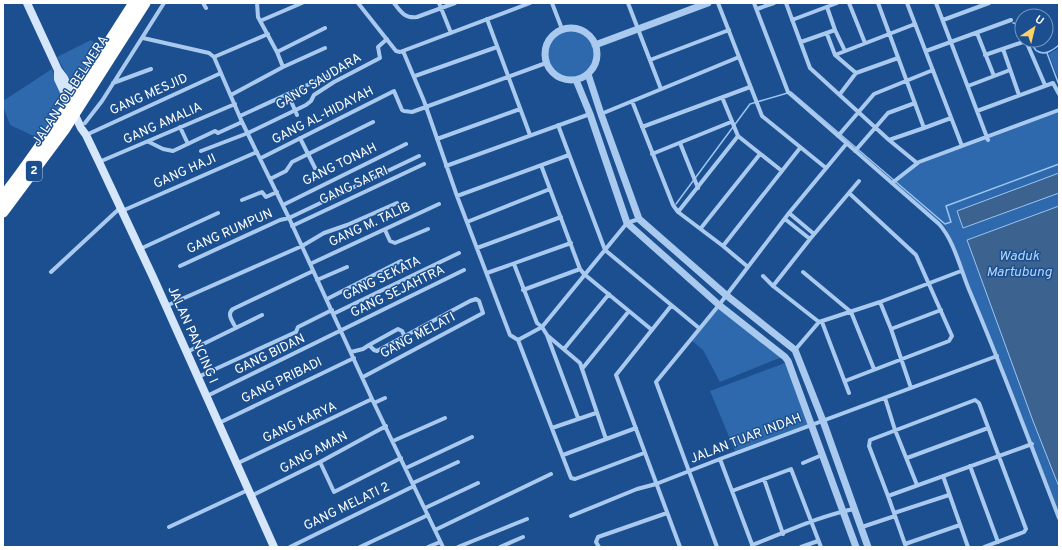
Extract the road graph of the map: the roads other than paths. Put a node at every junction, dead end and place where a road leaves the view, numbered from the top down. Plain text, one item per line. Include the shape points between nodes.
1 (27, 3) edge
2 (134, 3) edge
3 (145, 3) edge
4 (164, 3) edge
5 (203, 3) edge
6 (256, 3) edge
7 (302, 3) edge
8 (358, 3) edge
9 (394, 3) edge
10 (439, 3) edge
11 (455, 3) edge
12 (530, 3) edge
13 (552, 3) edge
14 (628, 3) edge
15 (708, 3) edge
16 (718, 3) edge
17 (754, 3) edge
18 (774, 3) edge
19 (786, 3) edge
20 (837, 3) edge
21 (849, 3) edge
22 (878, 3) edge
23 (907, 3) edge
24 (936, 3) edge
25 (989, 3) edge
26 (981, 4) edge
27 (519, 5) edge
28 (827, 7) junction
29 (206, 8) dead end
30 (441, 8) junction
31 (757, 9) junction
32 (487, 19) junction
33 (792, 20) junction
34 (943, 20) junction
35 (1011, 20) dead end
36 (260, 21) junction
37 (915, 24) junction
38 (325, 28) dead end
39 (562, 29) junction
40 (638, 29) junction
41 (729, 30) junction
42 (836, 30) junction
43 (451, 33) junction
44 (889, 33) junction
45 (977, 33) junction
46 (268, 34) junction
47 (827, 34) junction
48 (143, 38) junction
49 (387, 39) junction
50 (801, 42) junction
51 (951, 42) junction
52 (865, 43) junction
53 (595, 45) junction
54 (497, 46) junction
55 (325, 48) dead end
56 (1003, 49) junction
57 (403, 51) junction
58 (845, 51) junction
59 (926, 51) junction
60 (277, 52) junction
61 (835, 55) junction
62 (985, 55) junction
63 (214, 57) junction
64 (739, 57) junction
65 (898, 58) junction
66 (650, 60) junction
67 (546, 63) junction
68 (283, 67) junction
69 (151, 69) dead end
70 (58, 70) junction
71 (933, 70) junction
72 (1010, 70) junction
73 (221, 73) junction
74 (588, 74) junction
75 (856, 74) junction
76 (327, 76) dead end
77 (414, 76) junction
78 (994, 76) junction
79 (508, 77) junction
80 (576, 80) junction
81 (907, 80) junction
82 (89, 83) junction
83 (113, 84) junction
84 (1045, 85) junction
85 (750, 86) junction
86 (968, 86) junction
87 (661, 89) junction
88 (288, 94) junction
89 (840, 94) junction
90 (1059, 94) edge
91 (231, 95) junction
92 (1019, 95) junction
93 (722, 97) junction
94 (632, 101) junction
95 (915, 103) junction
96 (235, 104) junction
97 (426, 107) junction
98 (520, 109) junction
99 (1059, 110) edge
100 (858, 111) junction
101 (977, 111) junction
102 (296, 113) junction
103 (590, 114) junction
104 (601, 114) junction
105 (240, 116) junction
106 (951, 118) junction
107 (242, 122) junction
108 (373, 122) dead end
109 (85, 123) junction
110 (558, 125) junction
111 (732, 125) junction
112 (180, 127) junction
113 (642, 127) junction
114 (876, 127) junction
115 (60, 128) junction
116 (924, 128) junction
117 (248, 133) junction
118 (839, 134) junction
119 (86, 135) junction
120 (530, 135) junction
121 (738, 136) junction
122 (300, 138) junction
123 (987, 138) junction
124 (437, 139) junction
125 (889, 140) junction
126 (149, 142) junction
127 (680, 143) junction
128 (847, 143) junction
129 (188, 144) junction
130 (406, 144) dead end
131 (962, 146) junction
132 (800, 148) junction
133 (856, 149) junction
134 (201, 151) dead end
135 (258, 152) junction
136 (308, 154) junction
137 (652, 154) junction
138 (760, 154) junction
139 (569, 155) junction
140 (419, 156) dead end
141 (261, 158) junction
142 (100, 162) junction
143 (917, 163) junction
144 (424, 164) dead end
145 (541, 165) junction
146 (446, 166) junction
147 (315, 168) dead end
148 (826, 168) junction
149 (782, 171) junction
150 (270, 179) junction
151 (859, 181) dead end
152 (894, 182) junction
153 (698, 188) junction
154 (550, 189) junction
155 (277, 192) junction
156 (849, 193) junction
157 (457, 196) junction
158 (3, 197) edge
159 (242, 200) dead end
160 (397, 203) dead end
161 (283, 204) junction
162 (439, 204) dead end
163 (121, 210) junction
164 (3, 212) edge
165 (678, 212) junction
166 (218, 213) dead end
167 (789, 214) junction
168 (561, 217) junction
169 (289, 218) junction
170 (785, 218) junction
171 (639, 219) junction
172 (466, 222) junction
173 (627, 223) junction
174 (292, 226) junction
175 (701, 228) junction
176 (428, 229) dead end
177 (385, 230) junction
178 (814, 234) junction
179 (810, 239) junction
180 (571, 242) junction
181 (302, 246) junction
182 (723, 246) junction
183 (477, 248) junction
184 (140, 249) junction
185 (605, 250) junction
186 (460, 253) dead end
187 (402, 261) dead end
188 (310, 264) junction
189 (514, 264) junction
190 (180, 266) dead end
191 (347, 267) dead end
192 (748, 267) junction
193 (580, 269) junction
194 (464, 270) dead end
195 (313, 271) junction
196 (961, 271) junction
197 (51, 272) dead end
198 (803, 272) dead end
199 (487, 273) junction
200 (584, 274) junction
201 (763, 276) dead end
202 (318, 280) junction
203 (930, 283) junction
204 (773, 286) junction
205 (523, 290) junction
206 (609, 294) junction
207 (726, 295) junction
208 (327, 299) junction
209 (880, 302) junction
210 (719, 305) junction
211 (671, 306) junction
212 (166, 307) junction
213 (941, 310) junction
214 (629, 311) junction
215 (333, 312) junction
216 (851, 312) junction
217 (262, 315) dead end
218 (820, 322) junction
219 (542, 327) junction
220 (236, 328) junction
221 (699, 328) junction
222 (891, 329) junction
223 (652, 330) junction
224 (341, 331) junction
225 (547, 335) junction
226 (405, 337) junction
227 (518, 340) junction
228 (369, 344) junction
229 (564, 349) junction
230 (795, 350) junction
231 (187, 352) junction
232 (351, 352) junction
233 (997, 356) junction
234 (354, 358) junction
235 (901, 359) junction
236 (582, 369) junction
237 (874, 369) junction
238 (363, 377) junction
239 (198, 378) junction
240 (845, 381) junction
241 (911, 388) junction
242 (849, 393) dead end
243 (207, 396) junction
244 (385, 398) dead end
245 (885, 398) junction
246 (373, 401) junction
247 (596, 412) junction
248 (445, 418) dead end
249 (578, 418) junction
250 (823, 421) junction
251 (219, 423) junction
252 (812, 425) junction
253 (386, 426) junction
254 (552, 428) junction
255 (636, 428) junction
256 (988, 428) junction
257 (895, 430) junction
258 (472, 438) dead end
259 (606, 439) junction
260 (393, 441) junction
261 (1032, 444) junction
262 (644, 453) junction
263 (563, 455) junction
264 (822, 455) junction
265 (999, 455) junction
266 (400, 458) junction
267 (907, 458) junction
268 (720, 459) junction
269 (320, 462) junction
270 (458, 462) dead end
271 (803, 463) dead end
272 (236, 464) junction
273 (970, 466) junction
274 (406, 468) junction
275 (688, 472) junction
276 (551, 474) dead end
277 (943, 476) junction
278 (764, 479) junction
279 (478, 483) dead end
280 (414, 484) junction
281 (656, 484) junction
282 (917, 485) junction
283 (732, 491) junction
284 (249, 493) junction
285 (950, 495) junction
286 (888, 496) junction
287 (425, 508) junction
288 (854, 509) junction
289 (843, 511) junction
290 (667, 513) junction
291 (895, 515) junction
292 (428, 516) junction
293 (570, 516) dead end
294 (1059, 518) edge
295 (528, 519) dead end
296 (811, 522) junction
297 (960, 525) junction
298 (169, 527) dead end
299 (862, 528) junction
300 (435, 530) junction
301 (783, 534) junction
302 (523, 537) dead end
303 (818, 540) junction
304 (440, 542) junction
305 (998, 542) junction
306 (753, 546) edge
307 (905, 546) edge
308 (274, 547) edge
309 (290, 547) edge
310 (360, 547) edge
311 (428, 547) edge
312 (443, 547) edge
313 (458, 547) edge
314 (500, 547) edge
315 (599, 547) edge
316 (680, 547) edge
317 (717, 547) edge
318 (801, 547) edge
319 (821, 547) edge
320 (856, 547) edge
321 (868, 547) edge
322 (968, 547) edge
323 (984, 547) edge

1 - 70 main road, JALAN PANCING I
2 - 82 highway, JALAN TOL BELMERA / 2
3 - 82 highway, JALAN TOL BELMERA / 2
4 - 48 street
5 - 29 street
6 - 36 street
7 - 36 street
8 - 49 street
9 - 30 street via 410,18
10 - 30 street
11 - 30 street
12 - 27 street
13 - 39 street
14 - 40 street
15 - 40 street
16 - 41 street
17 - 31 street
18 - 31 street
19 - 33 street
20 - 28 street
21 - 52 street
22 - 44 street
23 - 37 street
24 - 34 street
25 - 26 street
26 - 34 street
27 - 32 street
28 - 33 street
28 - 42 street
30 - 43 street
31 - 118 street via 789,93
32 - 43 street
32 - 54 street
33 - 50 street
34 - 51 street
35 - 45 street
36 - 46 street
37 - 44 street
37 - 59 street
38 - 60 street
39 - 53 street via 582,30 590,36
39 - 67 street via 547,43
40 - 53 street
40 - 66 street
41 - 64 street
41 - 66 street
42 - 47 street
42 - 58 street
43 - 57 street
44 - 52 street
44 - 65 street
45 - 51 street
45 - 62 street
46 - 60 street
46 - 63 street
47 - 50 street
47 - 61 street
48 - 63 street via 209,53
48 - 83 street
49 - 57 street via 396,51
49 - 102 street, GANG SAUDARA via 378,47 380,58 314,95
50 - 89 street via 810,68
51 - 59 street
51 - 86 street
52 - 58 street
53 - 74 street via 595,65
54 - 77 street
54 - 79 street
55 - 68 street
56 - 62 street
56 - 72 street
56 - 84 street via 1026,41
57 - 77 street
58 - 61 street
59 - 71 street
60 - 68 street
61 - 75 street
62 - 78 street
63 - 73 street
64 - 85 street
64 - 87 street
65 - 75 street
65 - 81 street
66 - 87 street
67 - 79 street
67 - 80 street via 558,77
68 - 91 street
69 - 83 street
70 - 109 main road, JALAN PANCING I
70 - 119 main road, JALAN PANCING I via 58,79
71 - 81 street
71 - 106 street
72 - 78 street
72 - 92 street
73 - 91 street
73 - 119 street, GANG MESJID
74 - 80 street
74 - 104 street
75 - 89 street
76 - 88 street
77 - 97 street
78 - 86 street
79 - 97 street
79 - 98 street
80 - 103 street
81 - 95 street
81 - 100 street via 874,94
82 - 115 highway, JALAN TOL BELMERA / 2
83 - 109 street
84 - 90 street via 1054,83
84 - 92 street
85 - 93 street
85 - 132 street via 762,116
86 - 101 street
87 - 94 street
88 - 102 street
88 - 105 street
89 - 100 street
91 - 96 street
92 - 101 street
93 - 111 street
93 - 113 street
94 - 104 street
94 - 113 street
95 - 114 street via 888,113
95 - 116 street
96 - 105 street
96 - 112 street, GANG AMALIA
97 - 122 street, GANG AL-HIDAYAH via 412,112 404,111 394,92
97 - 124 street
98 - 120 street
98 - 124 street
99 - 123 street
100 - 114 street
100 - 118 street
101 - 123 street
102 - 117 street, GANG SAUDARA
103 - 110 street
103 - 173 street
104 - 171 street
105 - 107 street
106 - 116 street
106 - 131 street
107 - 117 street
107 - 129 street
108 - 136 street
109 - 119 main road, JALAN PANCING I
110 - 120 street
110 - 139 street
111 - 121 street
111 - 127 street
112 - 126 street, GANG AMALIA
112 - 129 street
113 - 137 street
114 - 125 street
114 - 133 street
115 - 158 highway, JALAN TOL BELMERA / 2
115 - 164 highway, JALAN TOL BELMERA / 2
116 - 125 street
117 - 134 street, GANG SAUDARA
117 - 135 street
118 - 128 street
119 - 142 main road, JALAN PANCING I
120 - 146 street
121 - 138 street
121 - 153 street
122 - 136 street
122 - 141 street, GANG AL-HIDAYAH
123 - 131 street
124 - 146 street
125 - 143 street
126 - 129 street via 169,151
126 - 142 street, GANG AMALIA
127 - 137 street
127 - 153 street
128 - 133 street
128 - 148 street
130 - 161 street, GANG TONAH
131 - 143 street
132 - 148 street
132 - 149 street
133 - 152 street
135 - 141 street
135 - 163 street, GANG HAJI
136 - 147 street
136 - 150 street via 292,162 286,170
137 - 165 street
138 - 149 street
138 - 175 street
139 - 145 street
139 - 185 street
140 - 169 street, GANG RUMPUN
141 - 150 street
142 - 163 main road, JALAN PANCING I
143 - 152 street
144 - 174 street, GANG SAFRI
145 - 154 street
145 - 157 street
146 - 157 street
148 - 167 street
149 - 182 street
150 - 155 street
151 - 156 street
152 - 196 street via 944,230
153 - 165 street
154 - 168 street
154 - 172 street
155 - 159 street via 266,197 262,192
155 - 161 street
156 - 178 street
156 - 203 street via 916,254
157 - 172 street
160 - 181 street via 324,233
161 - 169 street
162 - 177 street, GANG M. TALIB
163 - 184 main road, JALAN PANCING I
163 - 197 street, GANG HAJI
165 - 175 street
166 - 184 street
167 - 170 street
167 - 178 street
168 - 180 street
168 - 183 street
169 - 174 street
169 - 190 street, GANG RUMPUN
170 - 179 street
170 - 192 street
171 - 173 street
171 - 207 street
172 - 183 street
173 - 185 street
173 - 210 street
174 - 181 street
175 - 182 street
176 - 177 street via 395,243 390,241
177 - 188 street, GANG M. TALIB
178 - 179 street
179 - 204 street
180 - 189 street
180 - 193 street
181 - 188 street
181 - 212 street
182 - 192 street
183 - 199 street
184 - 212 main road, JALAN PANCING I
185 - 200 street
185 - 211 street
186 - 215 street, GANG SEKATA
187 - 208 street
188 - 195 street
189 - 199 street
189 - 205 street
191 - 202 street
192 - 207 street
193 - 200 street
193 - 205 street
194 - 224 street, GANG SEJAHTRA
195 - 202 street
195 - 220 street via 233,309 229,313
196 - 203 street
196 - 233 street
198 - 216 street
199 - 227 street via 510,335
200 - 206 street
200 - 219 street
201 - 204 street
202 - 208 street
203 - 209 street
203 - 213 street
204 - 218 street
205 - 219 street via 537,323
206 - 214 street
206 - 229 street
207 - 210 street
207 - 230 street
208 - 215 street
209 - 216 street
209 - 222 street
210 - 221 street
210 - 252 street via 785,357
211 - 221 street
211 - 223 street
212 - 231 main road, JALAN PANCING I
213 - 222 street
213 - 235 street via 952,339
214 - 223 street
214 - 236 street
215 - 224 street
215 - 239 street, GANG SEKATA
216 - 218 street
216 - 237 street
217 - 220 street
218 - 230 street
218 - 240 street
219 - 225 street
219 - 227 street
220 - 231 street
221 - 275 street via 657,379 656,384
222 - 235 street
223 - 255 street via 616,376
224 - 232 street
224 - 243 street, GANG BIDAN
225 - 229 street
225 - 249 street
226 - 228 street via 377,351
226 - 228 street via 398,329
226 - 238 street, GANG MELATI via 476,299 479,301 483,313
227 - 254 street
228 - 232 street via 363,349
229 - 236 street via 578,361
230 - 250 street
231 - 239 main road, JALAN PANCING I
232 - 234 street
233 - 241 street, JALAN TUAR INDAH
233 - 261 street
234 - 238 street
234 - 251 street, GANG PRIBADI
235 - 237 street
235 - 241 street
236 - 247 street
237 - 240 street
238 - 246 street
239 - 243 main road, JALAN PANCING I
240 - 242 street
241 - 245 street, JALAN TUAR INDAH
243 - 251 main road, JALAN PANCING I
244 - 246 street, GANG KARYA
245 - 250 street, JALAN TUAR INDAH
245 - 257 street
246 - 253 street
246 - 272 street, GANG KARYA
247 - 249 street
247 - 259 street
248 - 260 street
249 - 254 street
250 - 252 street, JALAN TUAR INDAH
250 - 288 street
251 - 272 main road, JALAN PANCING I
252 - 264 street
252 - 268 street, JALAN TUAR INDAH
253 - 260 street
253 - 269 street, GANG AMAN
254 - 263 street
255 - 259 street
255 - 262 street
256 - 257 street via 979,403 975,400
256 - 265 street
256 - 267 street
257 - 267 street
257 - 286 street via 870,440 868,446
258 - 274 street
259 - 263 street
260 - 266 street
261 - 265 street
261 - 294 street
262 - 263 street via 575,480 571,478
262 - 281 street
264 - 271 street
264 - 289 street
265 - 273 street
265 - 305 street via 1026,529
266 - 269 street via 334,492
266 - 274 street
267 - 282 street
268 - 275 street, JALAN TUAR INDAH
268 - 283 street
269 - 284 street, GANG AMAN
270 - 280 street, GANG MELATI 2
272 - 284 main road, JALAN PANCING I
273 - 277 street
273 - 305 street
274 - 280 street
275 - 281 street, JALAN TUAR INDAH
275 - 317 street
276 - 300 street
277 - 282 street
277 - 285 street
278 - 283 street
278 - 296 street via 791,469
278 - 301 street
279 - 287 street
280 - 287 street
280 - 309 street, GANG MELATI 2
281 - 290 street
281 - 293 street, JALAN TUAR INDAH
282 - 286 street
283 - 306 street
284 - 298 street, GANG AMAN
284 - 308 main road, JALAN PANCING I
285 - 291 street
285 - 297 street
286 - 291 street
287 - 292 street
288 - 289 street
288 - 299 street
289 - 296 street
289 - 320 street
290 - 315 street via 598,537 596,542
290 - 316 street
291 - 299 street
291 - 307 street
292 - 300 street
292 - 310 street
295 - 313 street
296 - 301 street
296 - 303 street
297 - 307 street
297 - 322 street
299 - 321 street
300 - 304 street
301 - 306 street
302 - 314 street
303 - 318 street
303 - 319 street
304 - 311 street
304 - 312 street
305 - 323 street

